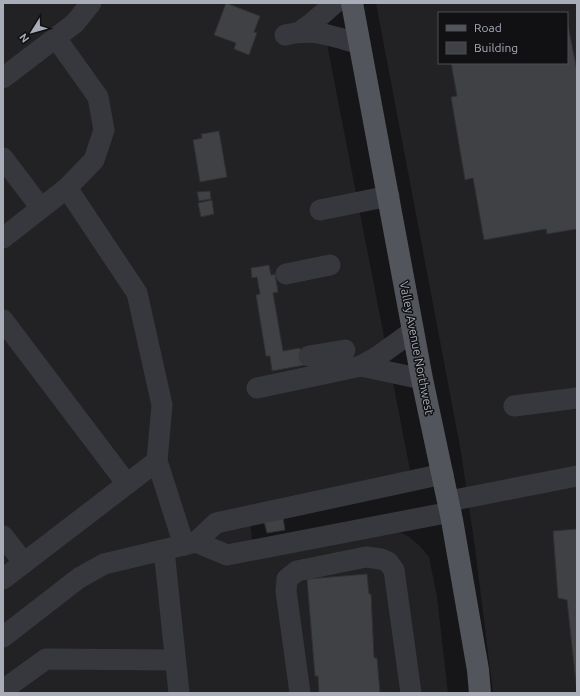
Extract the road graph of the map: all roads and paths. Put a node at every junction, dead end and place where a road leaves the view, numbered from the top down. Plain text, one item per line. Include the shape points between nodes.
1 (91, 3) edge
2 (335, 3) edge
3 (352, 3) edge
4 (56, 38) junction
5 (360, 44) junction
6 (3, 78) edge
7 (3, 158) edge
8 (66, 188) junction
9 (389, 196) junction
10 (41, 208) junction
11 (320, 210) dead end
12 (3, 238) edge
13 (330, 265) dead end
14 (286, 274) dead end
15 (3, 320) edge
16 (413, 331) junction
17 (345, 350) dead end
18 (309, 356) dead end
19 (361, 366) junction
20 (422, 378) junction
21 (257, 388) dead end
22 (577, 398) edge
23 (514, 406) dead end
24 (157, 461) junction
25 (443, 474) junction
26 (577, 476) edge
27 (127, 484) junction
28 (450, 506) junction
29 (3, 536) edge
30 (181, 546) junction
31 (24, 563) junction
32 (3, 579) edge
33 (3, 637) edge
34 (175, 660) junction
35 (3, 690) edge
36 (179, 693) edge
37 (300, 693) edge
38 (411, 693) edge
39 (480, 693) edge

1 - 4 lane via 75,22
2 - 5 lane via 312,23 293,33 318,32
3 - 5 main road, Valley Avenue Northwest
4 - 6 lane
4 - 8 lane via 98,97 104,130 94,160
5 - 9 main road, Valley Avenue Northwest
7 - 10 lane
8 - 10 lane
8 - 24 lane via 137,293 162,405
9 - 11 lane
9 - 16 main road, Valley Avenue Northwest
10 - 12 lane
13 - 14 lane
15 - 27 lane
16 - 19 lane
16 - 20 main road, Valley Avenue Northwest
17 - 18 lane
19 - 20 lane
19 - 21 lane
20 - 25 main road, Valley Avenue Northwest
22 - 23 lane
24 - 27 lane
24 - 30 lane
25 - 28 main road, Valley Avenue Northwest
25 - 30 lane via 216,523
26 - 28 lane
27 - 31 lane
28 - 30 lane via 227,555
28 - 39 main road, Valley Avenue Northwest
29 - 31 lane
30 - 33 lane via 104,564 79,578
30 - 34 lane
31 - 32 lane
34 - 35 lane via 46,659
34 - 36 lane
37 - 38 lane via 286,591 287,579 297,571 366,557 382,558 394,570

